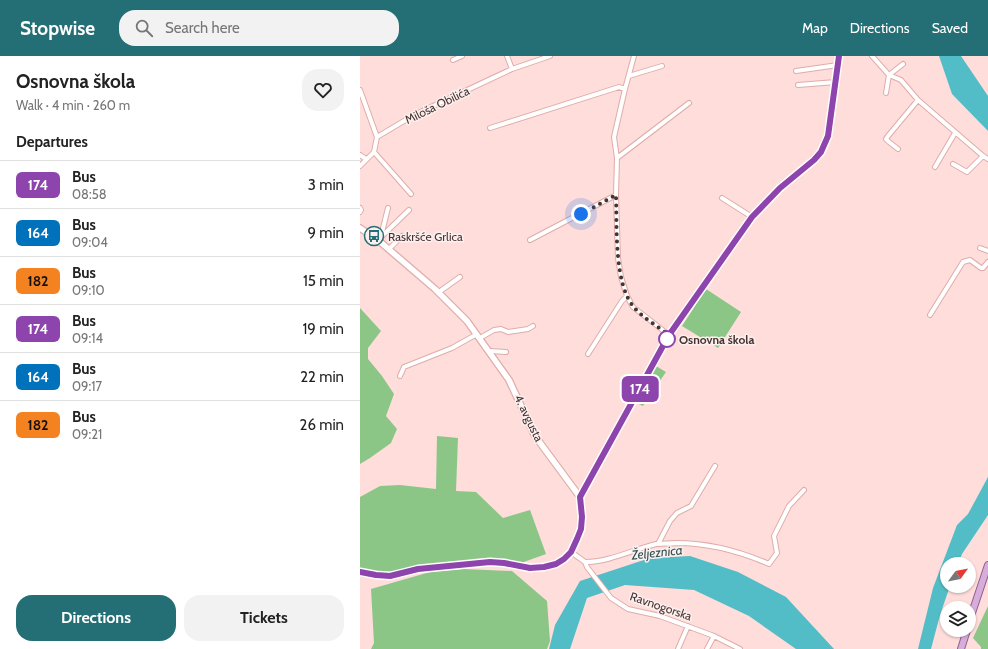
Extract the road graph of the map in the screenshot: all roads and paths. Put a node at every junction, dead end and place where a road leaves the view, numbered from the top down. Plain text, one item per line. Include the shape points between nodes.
1 (462, 56) edge
2 (507, 56) edge
3 (550, 56) edge
4 (634, 56) edge
5 (839, 56) edge
6 (872, 56) edge
7 (453, 60) dead end
8 (903, 64) dead end
9 (838, 65) junction
10 (662, 66) dead end
11 (512, 69) junction
12 (796, 71) dead end
13 (890, 75) junction
14 (629, 76) junction
15 (836, 82) junction
16 (798, 85) dead end
17 (624, 89) junction
18 (360, 90) edge
19 (886, 93) dead end
20 (918, 100) junction
21 (690, 103) dead end
22 (490, 128) dead end
23 (955, 133) junction
24 (377, 137) junction
25 (898, 149) dead end
26 (374, 152) junction
27 (360, 155) edge
28 (982, 156) junction
29 (617, 158) junction
30 (366, 159) junction
31 (988, 159) edge
32 (953, 164) dead end
33 (360, 166) edge
34 (935, 167) dead end
35 (411, 194) dead end
36 (616, 195) junction
37 (722, 198) dead end
38 (360, 208) edge
39 (388, 208) dead end
40 (409, 210) dead end
41 (360, 212) edge
42 (752, 217) junction
43 (360, 228) edge
44 (402, 236) dead end
45 (379, 238) junction
46 (530, 240) dead end
47 (980, 248) dead end
48 (389, 249) junction
49 (988, 251) edge
50 (988, 262) edge
51 (460, 277) dead end
52 (439, 292) junction
53 (627, 296) junction
54 (930, 315) dead end
55 (534, 326) dead end
56 (669, 335) junction
57 (479, 336) junction
58 (442, 348) dead end
59 (452, 348) junction
60 (490, 351) junction
61 (506, 352) dead end
62 (588, 354) dead end
63 (400, 376) dead end
64 (715, 466) dead end
65 (804, 490) dead end
66 (580, 497) junction
67 (658, 544) junction
68 (571, 552) junction
69 (585, 562) junction
70 (988, 565) edge
71 (360, 572) edge
72 (976, 601) edge
73 (688, 626) junction
74 (714, 636) junction
75 (965, 637) edge
76 (678, 649) edge
77 (707, 649) edge
78 (740, 649) edge
79 (961, 649) edge

1 - 7 street
2 - 11 street
3 - 11 street, Miloša Obilića
4 - 14 street
5 - 9 main road
6 - 13 street
8 - 13 street
9 - 12 street
9 - 15 main road
10 - 14 street
11 - 24 street, Miloša Obilića via 414,115
13 - 19 street
13 - 20 street via 901,80
14 - 17 street
15 - 16 street
15 - 42 main road via 828,136 821,152
17 - 22 street via 619,87
17 - 29 street via 614,137
18 - 24 street
20 - 23 street
20 - 25 street via 886,139
21 - 29 street
23 - 28 street
23 - 34 street
24 - 26 street
26 - 30 street
26 - 35 street
27 - 30 street
28 - 31 street
28 - 32 street via 967,172
29 - 36 street
30 - 33 street
36 - 46 street
36 - 53 street via 618,258
37 - 42 street
38 - 41 street
39 - 45 street
40 - 45 street
42 - 56 main road
43 - 45 main road, 4. avgusta
44 - 48 street
45 - 48 main road, 4. avgusta
47 - 49 street
48 - 52 main road, 4. avgusta
50 - 54 street via 981,268 970,260 963,262
51 - 52 street
52 - 57 main road, 4. avgusta
53 - 56 street via 633,307
53 - 62 street
55 - 57 street via 508,332 494,330
56 - 66 main road
57 - 59 street
57 - 60 main road, 4. avgusta
58 - 59 street
59 - 63 street via 404,367
60 - 61 street
60 - 66 main road, 4. avgusta via 509,380 535,436
64 - 67 street via 691,506 677,512
65 - 67 street via 789,506 774,536 777,553 769,564 725,548 692,543
66 - 68 street via 581,529
67 - 69 street via 594,562
68 - 69 street
68 - 71 street via 556,564 544,567 530,568 490,562 418,569 390,576
69 - 73 street, Ravnogorska via 611,598 628,609
70 - 72 main road
73 - 74 street, Ravnogorska
73 - 76 street
74 - 77 street
74 - 78 street, Ravnogorska
75 - 79 main road

